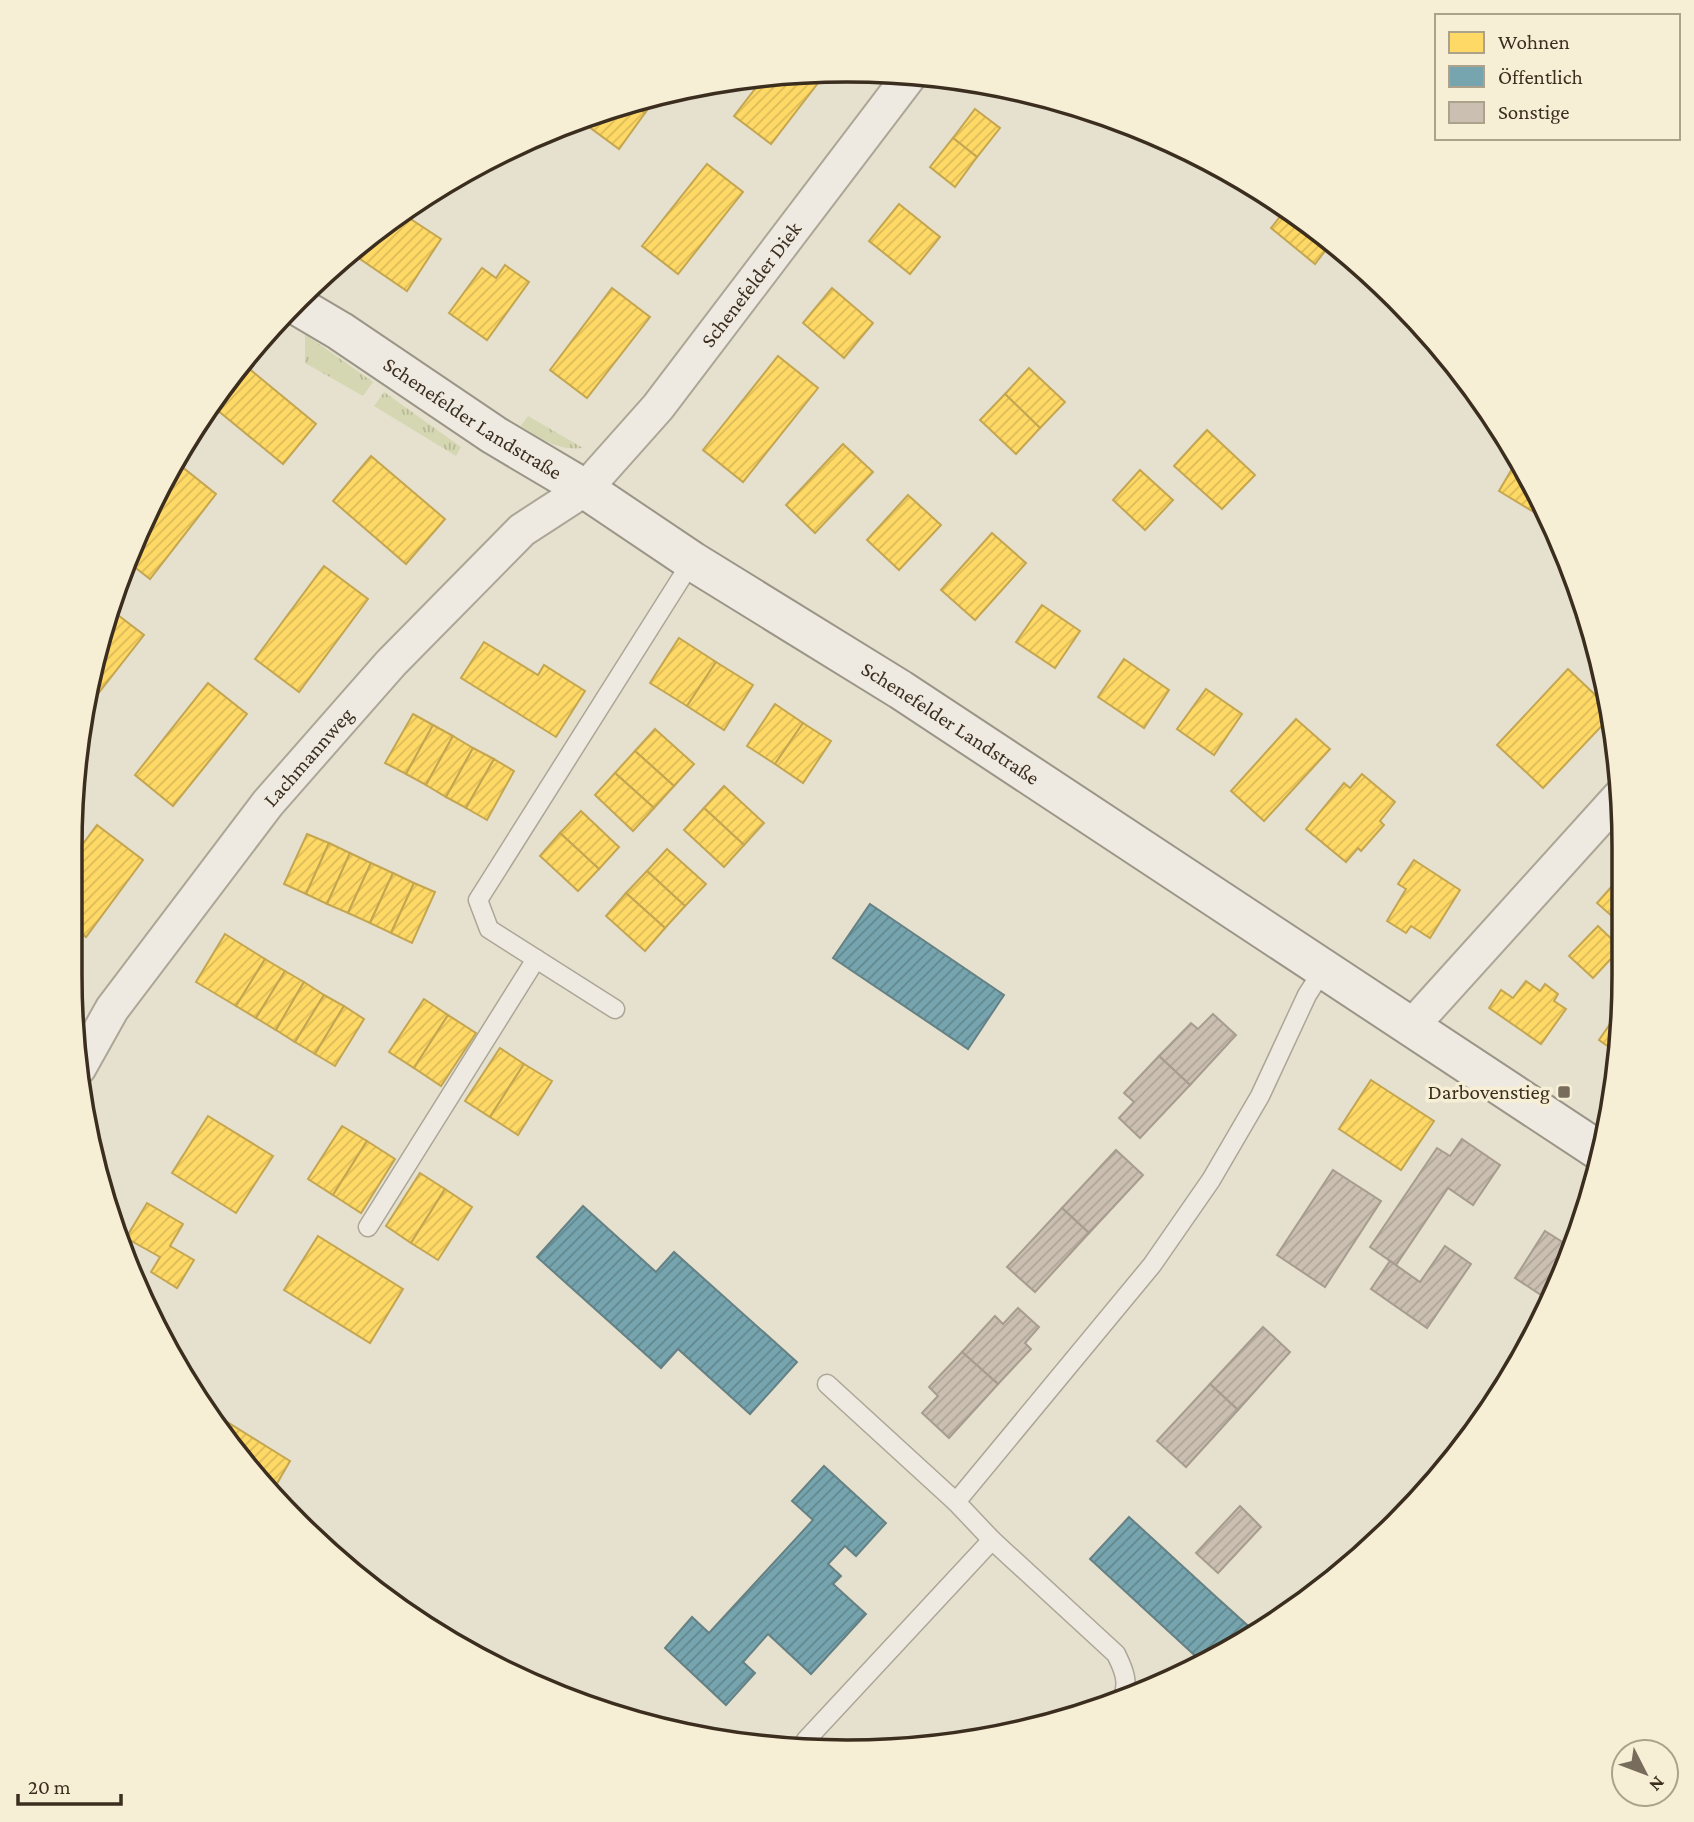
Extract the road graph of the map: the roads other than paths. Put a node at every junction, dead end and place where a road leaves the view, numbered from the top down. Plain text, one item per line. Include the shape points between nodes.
1 (903, 85) edge
2 (304, 309) edge
3 (585, 489) junction
4 (692, 561) junction
5 (1610, 807) edge
6 (536, 958) junction
7 (1323, 970) junction
8 (615, 1009) dead end
9 (1412, 1027) junction
10 (87, 1054) edge
11 (1592, 1146) edge
12 (368, 1227) dead end
13 (827, 1384) dead end
14 (956, 1502) junction
15 (992, 1539) junction
16 (1125, 1687) edge
17 (807, 1738) edge

1 - 3 street, Schenefelder Diek via 658,407
2 - 3 street, Schenefelder Landstraße via 494,435
3 - 4 street, Schenefelder Landstraße
3 - 10 street, Lachmannweg via 522,530 331,728 268,803 112,1009
4 - 6 lane via 478,900 489,929
4 - 7 street, Schenefelder Landstraße via 901,690
5 - 9 street
6 - 8 lane
6 - 12 lane
7 - 9 street, Schenefelder Landstraße
7 - 14 lane via 1261,1096 1152,1265
9 - 11 street, Schenefelder Landstraße
13 - 14 lane
14 - 15 lane
15 - 16 lane via 1116,1654 1125,1672
15 - 17 lane

